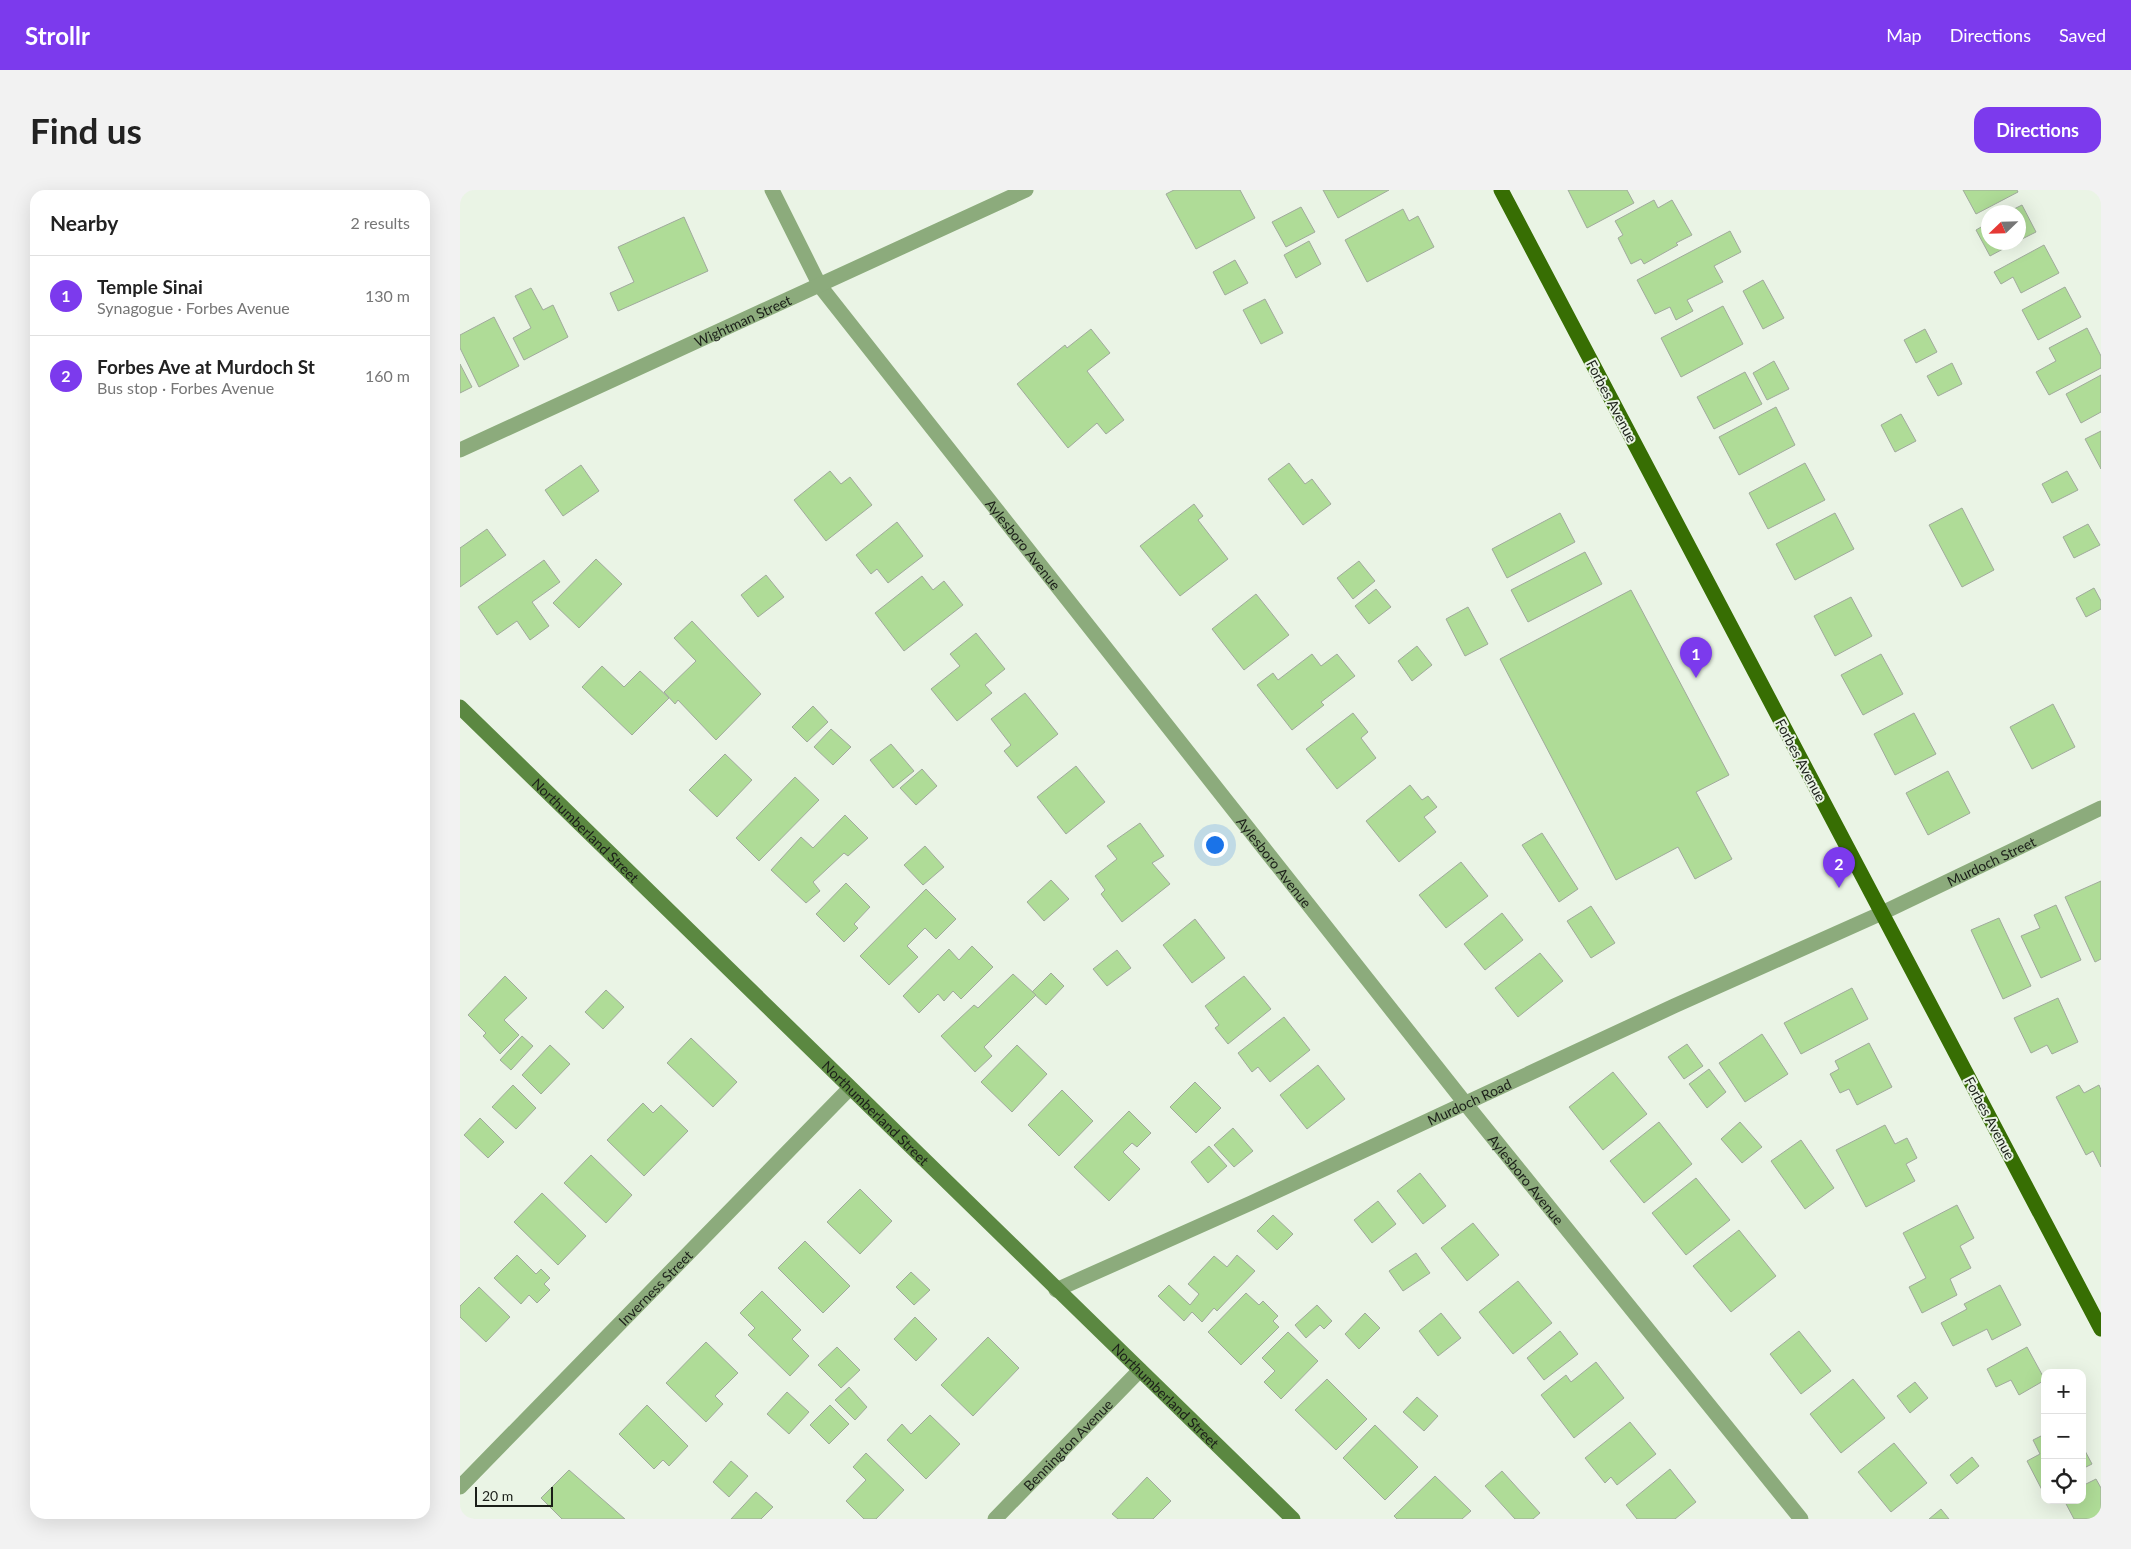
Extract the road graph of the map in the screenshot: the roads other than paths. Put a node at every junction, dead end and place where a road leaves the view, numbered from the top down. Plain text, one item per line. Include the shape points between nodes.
1 (772, 190) edge
2 (1026, 190) edge
3 (1501, 190) edge
4 (820, 286) junction
5 (460, 450) edge
6 (460, 707) edge
7 (2101, 808) edge
8 (1882, 913) junction
9 (850, 1089) junction
10 (1465, 1103) junction
11 (1056, 1290) junction
12 (2101, 1329) edge
13 (1140, 1370) junction
14 (460, 1487) edge
15 (995, 1519) edge
16 (1293, 1519) edge
17 (1801, 1519) edge

1 - 4 street, Aylesboro Avenue
2 - 4 street, Wightman Street
3 - 8 main road, Forbes Avenue
4 - 5 street, Wightman Street
4 - 10 street, Aylesboro Avenue
6 - 9 street, Northumberland Street
7 - 8 street, Murdoch Street
8 - 10 street, Murdoch Road
8 - 12 main road, Forbes Avenue
9 - 11 street, Northumberland Street
9 - 14 street, Inverness Street
10 - 11 street, Murdoch Road
10 - 17 street, Aylesboro Avenue
11 - 13 street, Northumberland Street
13 - 15 street, Bennington Avenue
13 - 16 street, Northumberland Street

